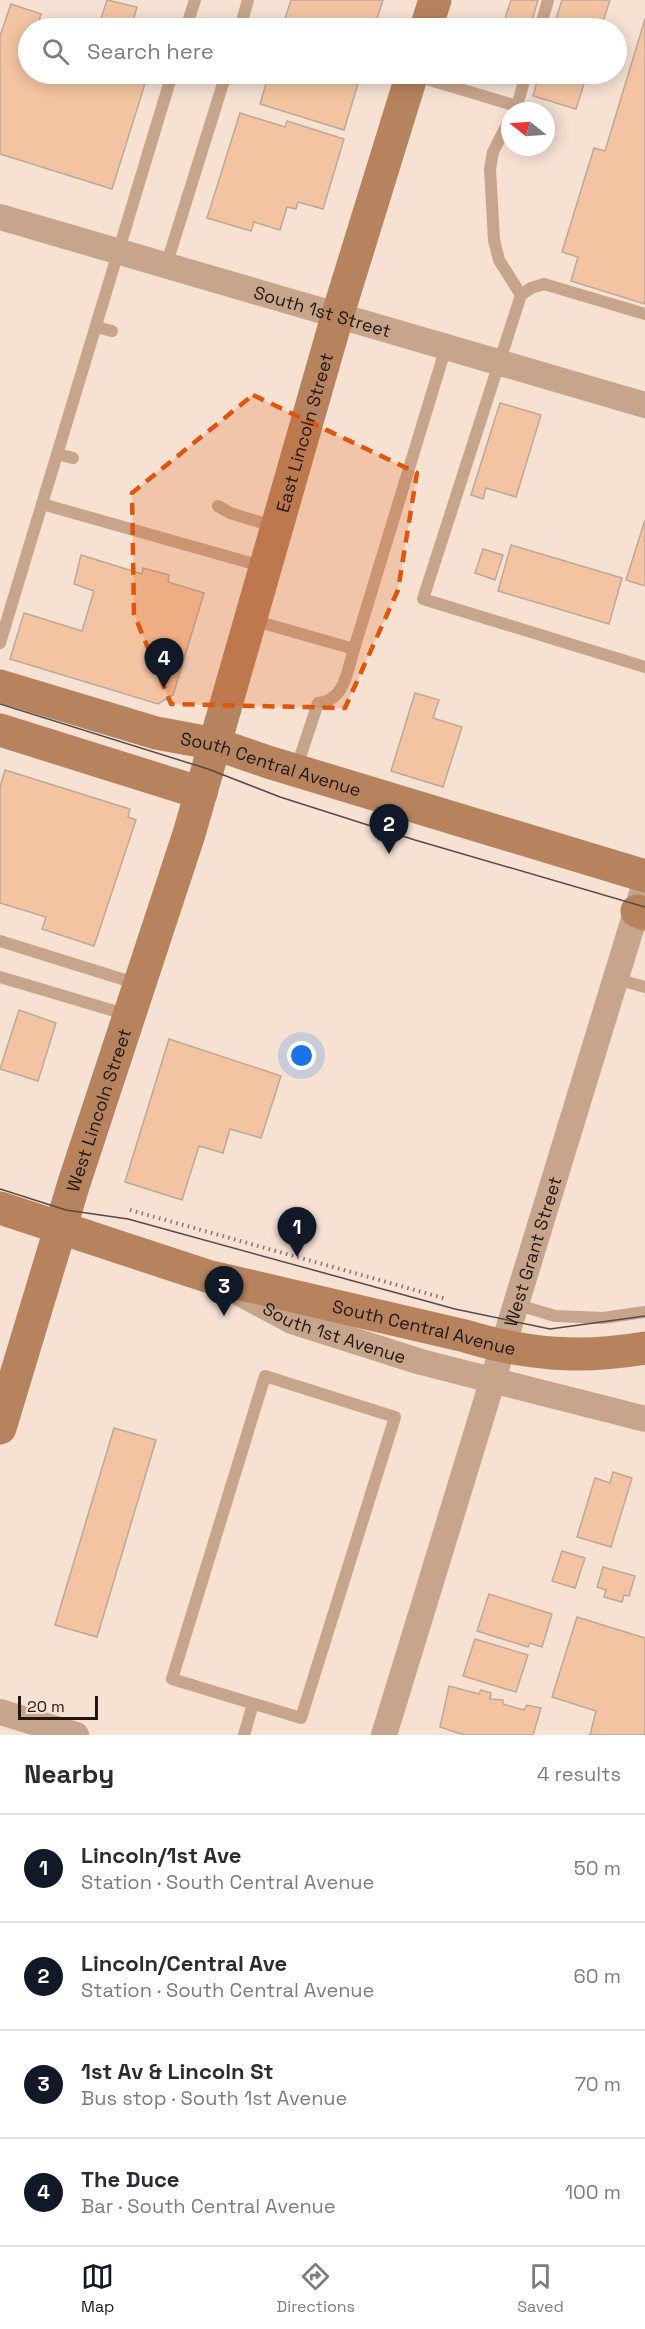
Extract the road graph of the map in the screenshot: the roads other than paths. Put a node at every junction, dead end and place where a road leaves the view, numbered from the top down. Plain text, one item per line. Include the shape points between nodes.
1 (195, 0) edge
2 (248, 0) edge
3 (435, 0) edge
4 (548, 0) edge
5 (189, 18) edge
6 (243, 18) edge
7 (429, 18) edge
8 (543, 18) edge
9 (169, 84) edge
10 (223, 84) edge
11 (409, 84) edge
12 (441, 84) edge
13 (523, 84) edge
14 (517, 102) edge
15 (501, 104) edge
16 (501, 136) edge
17 (0, 217) edge
18 (119, 251) junction
19 (166, 266) junction
20 (521, 296) junction
21 (645, 314) edge
22 (338, 317) junction
23 (96, 327) junction
24 (112, 332) dead end
25 (446, 347) junction
26 (501, 362) junction
27 (645, 405) edge
28 (57, 453) junction
29 (73, 458) dead end
30 (42, 504) junction
31 (218, 506) dead end
32 (277, 527) junction
33 (266, 567) junction
34 (251, 620) junction
35 (0, 643) edge
36 (354, 649) junction
37 (645, 667) edge
38 (0, 686) edge
39 (0, 730) edge
40 (216, 744) junction
41 (301, 754) dead end
42 (201, 793) junction
43 (641, 908) edge
44 (0, 941) edge
45 (0, 977) edge
46 (616, 979) junction
47 (139, 985) junction
48 (645, 987) edge
49 (129, 1015) junction
50 (0, 1208) edge
51 (60, 1228) junction
52 (207, 1276) junction
53 (515, 1304) junction
54 (645, 1312) edge
55 (502, 1347) junction
56 (645, 1348) edge
57 (492, 1379) junction
58 (645, 1419) edge
59 (0, 1428) edge
60 (253, 1704) junction
61 (0, 1712) edge
62 (76, 1735) edge
63 (244, 1735) edge
64 (384, 1735) edge

1 - 5 lane
2 - 6 lane
3 - 7 main road
4 - 8 lane
9 - 18 lane
10 - 19 lane
11 - 22 main road, East Lincoln Street
12 - 15 lane
13 - 14 lane
16 - 20 lane via 490,169 494,240 499,260
17 - 18 street, South 1st Street
18 - 19 street, South 1st Street
18 - 23 lane
19 - 22 street, South 1st Street
20 - 21 lane via 544,284
20 - 26 lane
22 - 25 street, South 1st Street
22 - 32 main road, East Lincoln Street
23 - 24 lane
23 - 28 lane
25 - 26 street, South 1st Street
25 - 36 lane
26 - 27 street, South 1st Street
26 - 37 lane via 423,599
28 - 29 lane
28 - 30 lane
30 - 33 lane
30 - 35 lane
31 - 32 lane
32 - 33 main road, East Lincoln Street
33 - 34 main road, East Lincoln Street
34 - 36 lane
34 - 40 main road, East Lincoln Street
36 - 41 lane via 339,695 318,704 313,712
38 - 40 main road, South Central Avenue via 156,733
39 - 42 main road
40 - 42 main road, East Lincoln Street
40 - 43 main road, South Central Avenue
42 - 47 main road, West Lincoln Street
43 - 46 street, West Grant Street
44 - 47 lane
45 - 49 lane
46 - 48 lane
46 - 53 street, West Grant Street
47 - 49 main road, West Lincoln Street
49 - 51 main road, West Lincoln Street
50 - 51 main road, South 1st Avenue
51 - 52 main road, South 1st Avenue
51 - 59 main road, West Lincoln Street
52 - 55 main road, South Central Avenue
52 - 57 street, South 1st Avenue via 292,1322 454,1372
53 - 54 lane via 555,1316 603,1318
53 - 55 street, West Grant Street
55 - 56 main road, South Central Avenue via 542,1354 603,1356
55 - 57 street, West Grant Street
57 - 58 street, South 1st Avenue
57 - 64 street, West Grant Street
60 - 60 lane via 301,1718 395,1417 265,1376 172,1679
60 - 63 lane
61 - 62 street

